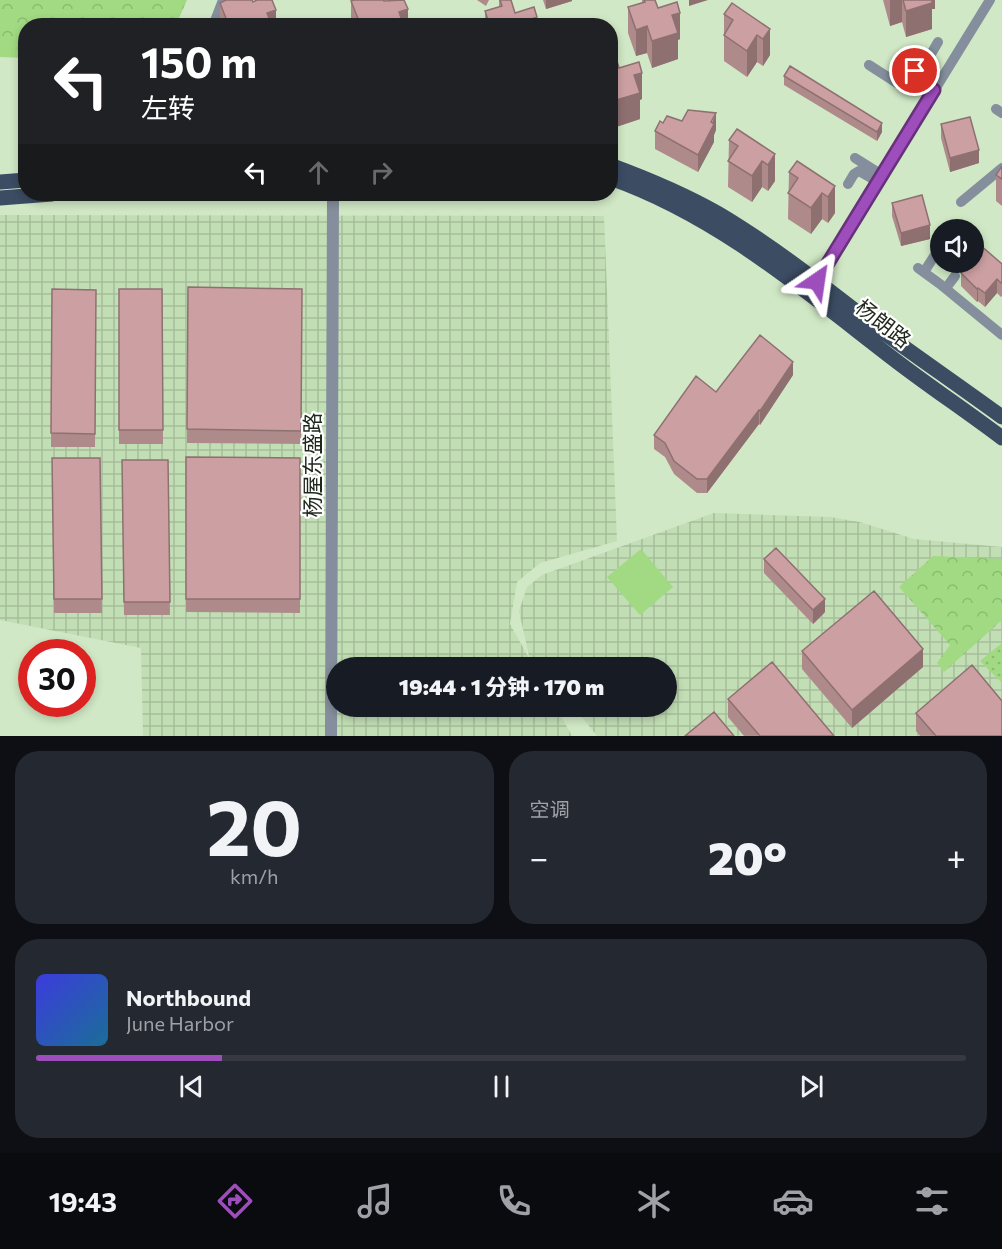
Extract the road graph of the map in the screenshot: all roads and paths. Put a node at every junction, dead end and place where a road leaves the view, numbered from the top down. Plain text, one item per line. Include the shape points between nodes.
1 (223, 0) edge
2 (990, 0) edge
3 (216, 18) edge
4 (938, 42) dead end
5 (869, 66) dead end
6 (921, 78) junction
7 (934, 90) junction
8 (855, 158) dead end
9 (618, 168) edge
10 (1001, 170) edge
11 (880, 178) junction
12 (18, 181) edge
13 (618, 181) edge
14 (0, 182) edge
15 (848, 184) dead end
16 (18, 197) edge
17 (0, 198) edge
18 (333, 201) edge
19 (961, 202) dead end
20 (930, 259) edge
21 (955, 276) dead end
22 (813, 287) junction
23 (946, 288) junction
24 (1002, 335) edge
25 (1002, 417) edge
26 (1002, 438) edge
27 (331, 736) edge

1 - 3 street
2 - 7 street
4 - 6 street
5 - 6 street via 897,83 915,71
6 - 7 street
7 - 11 street
8 - 11 street
9 - 22 main road, 杨朗路 via 718,214 786,258
10 - 19 street
11 - 15 street via 859,171
11 - 22 street
12 - 14 main road
13 - 22 main road, 杨朗路 via 707,224 778,270
16 - 17 main road
18 - 27 street, 杨屋东盛路
20 - 23 street via 921,270
21 - 23 street
22 - 25 main road, 杨朗路
22 - 26 main road, 杨朗路 via 929,386
23 - 24 street

